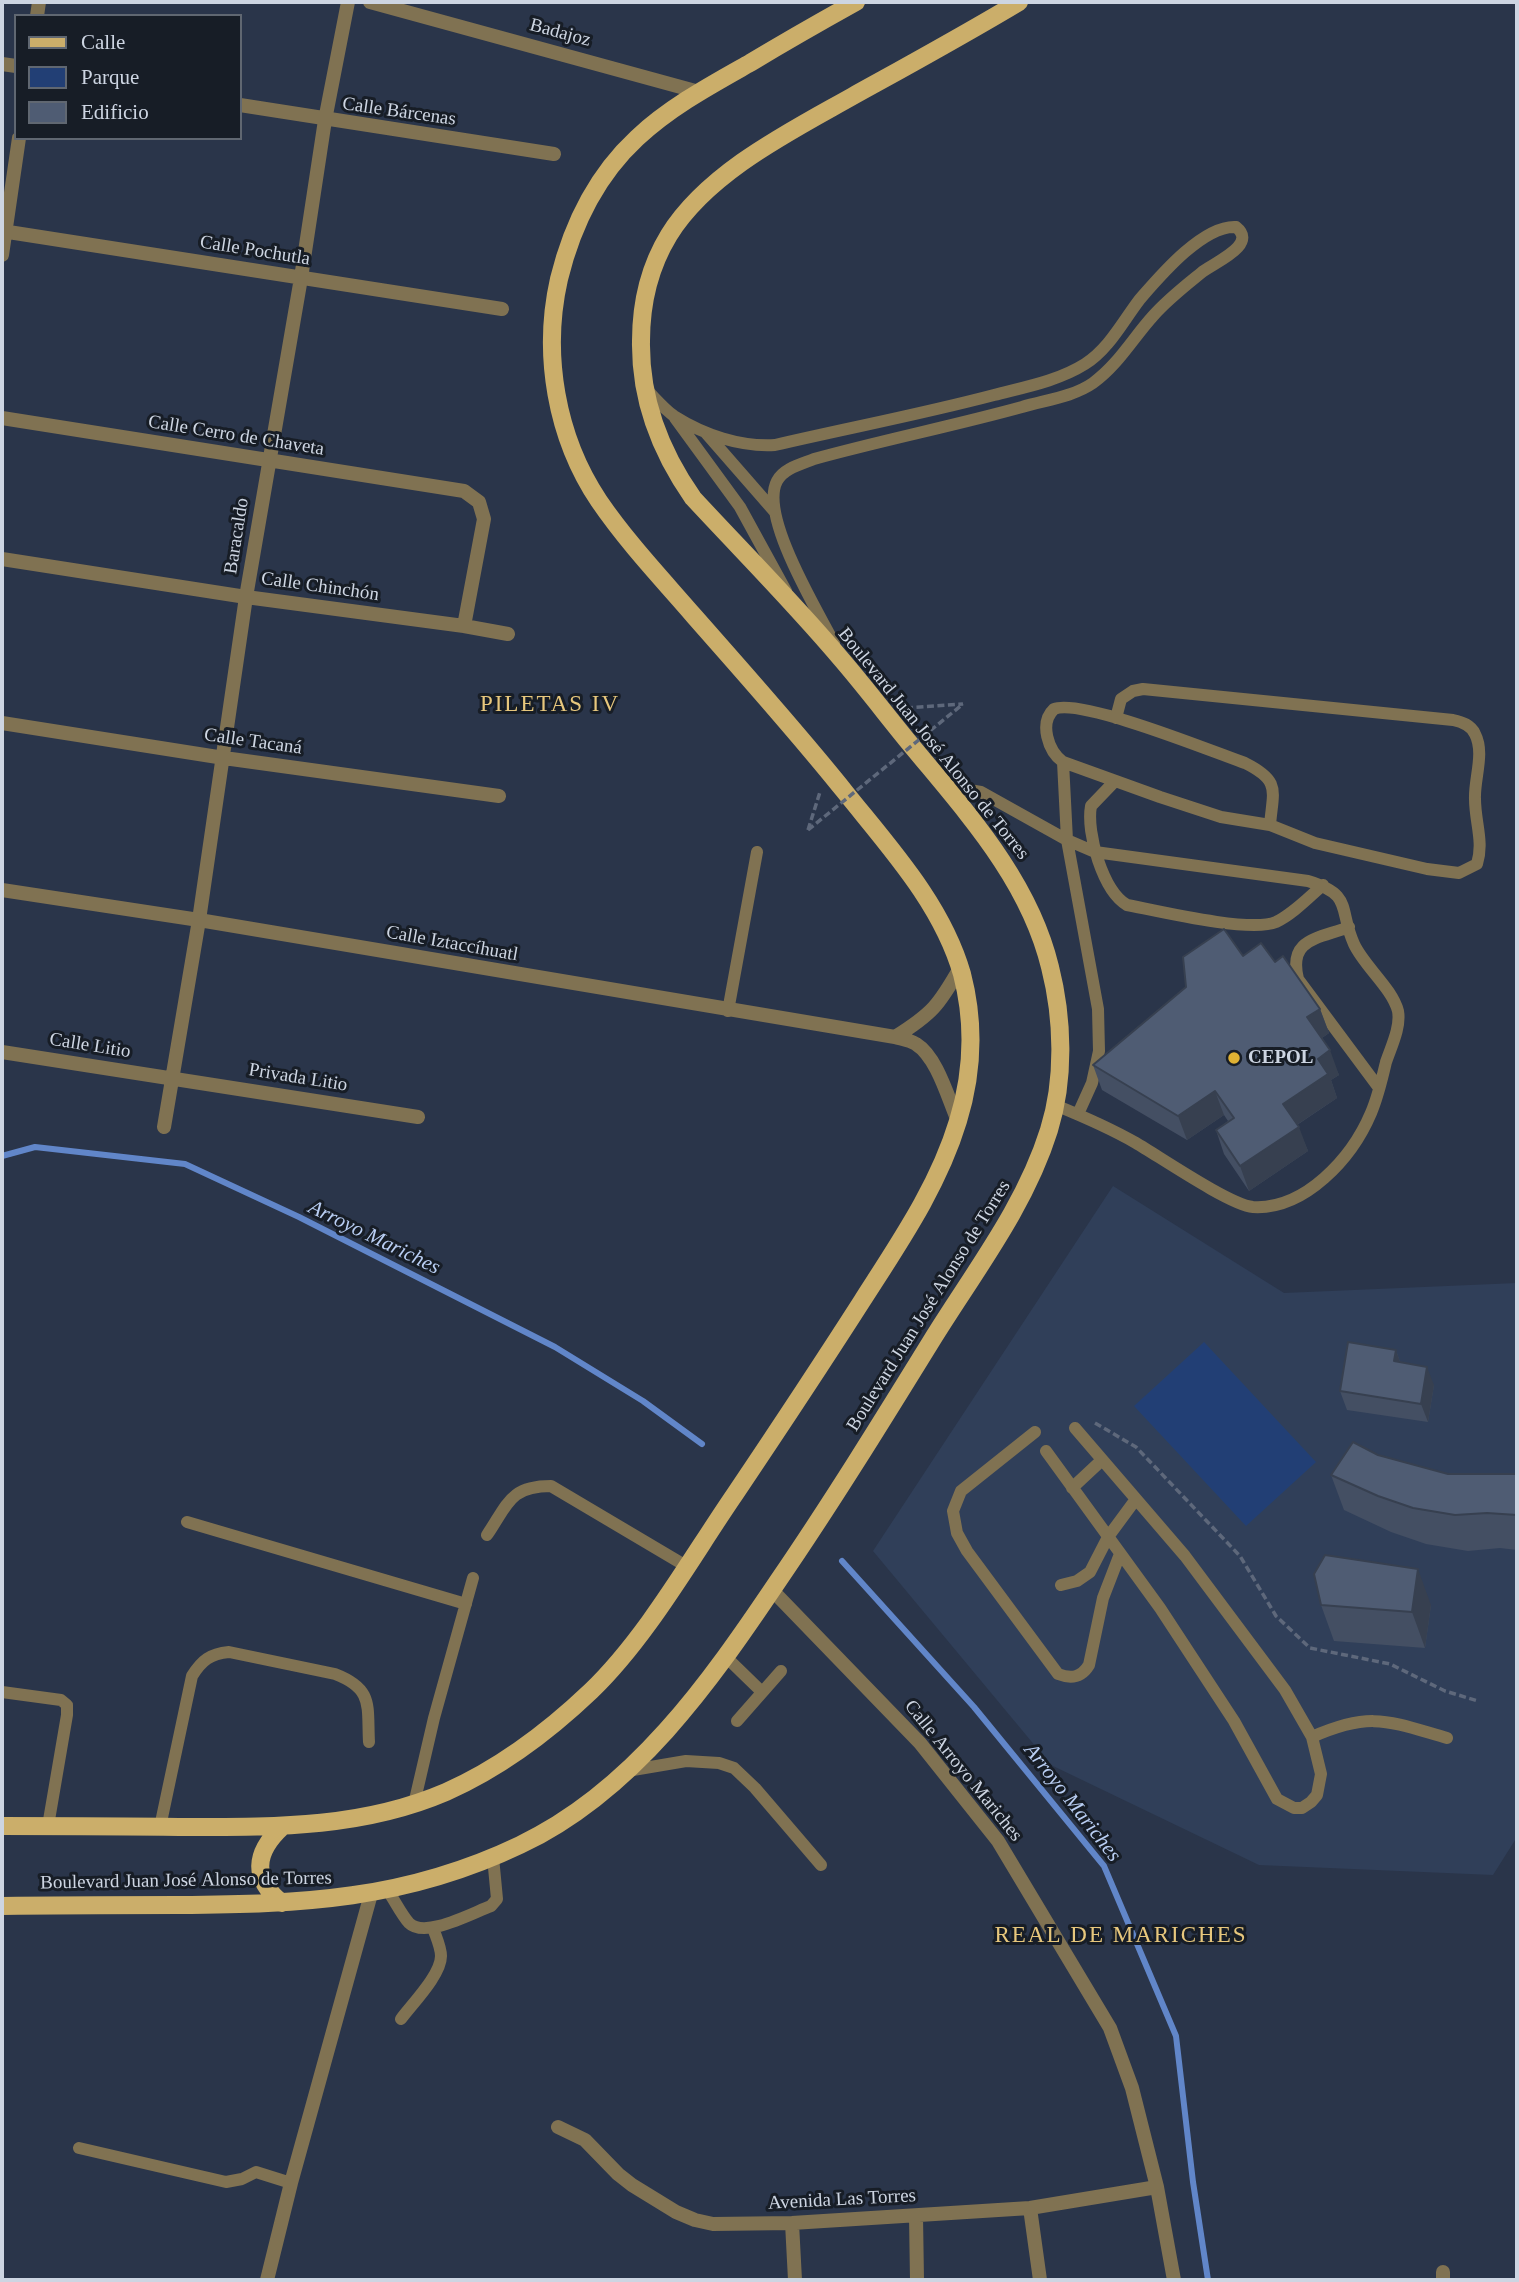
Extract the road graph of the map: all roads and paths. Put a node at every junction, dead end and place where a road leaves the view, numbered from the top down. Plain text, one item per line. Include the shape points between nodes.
1 (348, 2) edge
2 (370, 2) edge
3 (856, 2) edge
4 (1019, 2) edge
5 (417, 8) edge
6 (699, 92) junction
7 (242, 105) edge
8 (325, 120) junction
9 (19, 140) edge
10 (554, 154) dead end
11 (4, 231) edge
12 (2, 255) edge
13 (301, 278) junction
14 (502, 309) dead end
15 (644, 387) junction
16 (673, 415) junction
17 (2, 418) edge
18 (704, 431) junction
19 (268, 461) junction
20 (775, 512) junction
21 (2, 559) edge
22 (246, 597) junction
23 (794, 606) junction
24 (464, 626) junction
25 (508, 634) dead end
26 (844, 662) junction
27 (882, 710) junction
28 (1116, 718) junction
29 (2, 723) edge
30 (224, 758) junction
31 (1063, 762) junction
32 (828, 770) junction
33 (1115, 781) junction
34 (945, 786) junction
35 (499, 796) dead end
36 (1270, 825) junction
37 (1067, 840) junction
38 (757, 852) dead end
39 (1095, 852) junction
40 (1323, 886) junction
41 (2, 890) edge
42 (199, 920) junction
43 (1349, 927) junction
44 (960, 968) junction
45 (728, 1011) junction
46 (895, 1037) junction
47 (2, 1052) edge
48 (172, 1078) junction
49 (1379, 1088) junction
50 (1055, 1105) junction
51 (1079, 1114) junction
52 (418, 1116) dead end
53 (958, 1121) junction
54 (164, 1127) dead end
55 (1092, 1422) dead end
56 (1075, 1428) dead end
57 (1035, 1432) dead end
58 (1046, 1451) dead end
59 (1102, 1460) junction
60 (1072, 1488) junction
61 (1136, 1499) junction
62 (187, 1522) dead end
63 (487, 1535) dead end
64 (1108, 1537) junction
65 (1120, 1554) junction
66 (686, 1566) junction
67 (473, 1578) dead end
68 (1061, 1585) dead end
69 (772, 1590) junction
70 (466, 1604) junction
71 (726, 1657) junction
72 (781, 1671) dead end
73 (2, 1692) edge
74 (762, 1692) junction
75 (1478, 1701) dead end
76 (737, 1721) dead end
77 (1312, 1737) junction
78 (1447, 1738) dead end
79 (369, 1742) dead end
80 (627, 1771) junction
81 (414, 1804) junction
82 (2, 1826) edge
83 (48, 1826) junction
84 (160, 1827) junction
85 (282, 1827) junction
86 (493, 1857) junction
87 (821, 1865) dead end
88 (379, 1892) junction
89 (282, 1903) junction
90 (2, 1906) edge
91 (433, 1928) junction
92 (401, 2019) dead end
93 (558, 2127) dead end
94 (79, 2148) dead end
95 (291, 2183) junction
96 (1157, 2187) junction
97 (1030, 2208) junction
98 (916, 2216) junction
99 (792, 2223) junction
100 (267, 2280) edge
101 (795, 2280) edge
102 (917, 2280) edge
103 (1040, 2280) edge
104 (1174, 2280) edge

1 - 8 street, Baracaldo
2 - 5 street, Badajoz
3 - 6 main road
4 - 15 main road, Boulevard Juan José Alonso de Torres via 791,131 732,170 696,202 670,233 649,283 641,329
5 - 6 street, Badajoz
6 - 32 main road via 660,119 616,160 570,240 555,297 552,358 561,418 602,505
7 - 8 street, Calle Bárcenas
8 - 10 street, Calle Bárcenas
8 - 13 street, Baracaldo
9 - 11 street
11 - 12 street
11 - 13 street, Calle Pochutla
13 - 14 street, Calle Pochutla
13 - 19 street, Baracaldo
15 - 16 lane
15 - 23 main road, Boulevard Juan José Alonso de Torres via 657,434 677,475
16 - 18 lane
16 - 23 lane via 740,507
17 - 19 street, Calle Cerro de Chaveta
18 - 20 lane
18 - 20 lane via 739,443 775,445 935,411 1069,373 1104,347 1141,299 1199,241 1223,228 1236,226 1240,230 1240,247 1203,271 1161,308 1119,360 1090,385 789,469 777,481
19 - 22 street, Baracaldo
19 - 24 street, Calle Cerro de Chaveta via 464,491 479,502 484,519
20 - 26 lane via 792,560
21 - 22 street, Calle Chinchón
22 - 24 street, Calle Chinchón
22 - 30 street, Baracaldo
23 - 26 main road, Boulevard Juan José Alonso de Torres
24 - 25 street, Calle Chinchón
26 - 27 main road, Boulevard Juan José Alonso de Torres
27 - 32 path, bridge via 963,704 808,830
27 - 34 main road, Boulevard Juan José Alonso de Torres
28 - 31 lane via 1065,706 1054,709 1048,716 1048,744
28 - 36 lane via 1263,772 1273,789
28 - 36 lane via 1121,699 1143,689 1453,720 1472,728 1477,737 1475,800 1482,850 1477,864 1459,873 1315,843
29 - 30 street, Calle Tacaná
30 - 35 street, Calle Tacaná
30 - 42 street, Baracaldo
31 - 33 lane
31 - 37 lane
32 - 44 main road via 929,903
33 - 36 lane via 1221,817
33 - 39 lane via 1091,806 1089,828
34 - 37 lane via 981,792
34 - 50 main road, Boulevard Juan José Alonso de Torres via 1013,878 1040,934 1059,1026
37 - 39 lane
37 - 51 lane via 1098,1009 1099,1051
38 - 45 lane
39 - 40 lane
39 - 40 lane via 1119,900 1127,905 1247,925 1275,923
40 - 43 lane via 1341,900
41 - 42 street, Calle Iztaccíhuatl
42 - 45 street, Calle Iztaccíhuatl
42 - 48 street, Baracaldo
43 - 49 lane via 1360,954 1397,1009 1397,1026
43 - 49 lane via 1305,944 1298,950 1295,968 1298,979
44 - 46 street via 933,1010
44 - 53 main road via 972,1033 968,1081
45 - 46 street, Calle Iztaccíhuatl
46 - 53 street, Calle Iztaccíhuatl via 924,1050
47 - 48 street, Calle Litio
48 - 52 street, Privada Litio
48 - 54 street, Baracaldo
49 - 51 lane via 1351,1149 1306,1192 1269,1207 1242,1205
50 - 51 lane
50 - 69 main road, Boulevard Juan José Alonso de Torres via 1037,1163 1015,1210
53 - 66 main road via 922,1209
55 - 75 path via 1136,1447 1155,1466 1240,1556 1276,1616 1310,1648 1390,1664 1445,1691
56 - 59 lane
57 - 65 lane via 961,1490 953,1511 967,1552 1058,1674 1076,1677 1089,1665 1103,1598
58 - 60 lane
59 - 60 lane
59 - 61 lane
60 - 64 lane
61 - 64 lane
61 - 77 lane via 1185,1556 1285,1690
62 - 70 lane
63 - 66 lane via 514,1494 531,1486 551,1486
64 - 65 lane
64 - 68 lane via 1090,1572
65 - 77 lane via 1234,1721 1277,1799 1294,1808 1311,1802 1321,1785
66 - 81 main road via 629,1648 594,1688 544,1733 482,1774
67 - 70 lane
69 - 71 main road, Boulevard Juan José Alonso de Torres
69 - 96 street, Calle Arroyo Mariches via 920,1743 998,1842 1110,2028 1132,2088
70 - 81 lane
71 - 74 lane
71 - 80 main road, Boulevard Juan José Alonso de Torres
72 - 74 lane
73 - 83 lane via 61,1700 67,1705
74 - 76 lane
77 - 78 lane via 1339,1725 1372,1719
79 - 84 lane via 367,1703 362,1689 351,1680 229,1652 214,1654 201,1662 192,1676
80 - 86 main road, Boulevard Juan José Alonso de Torres via 564,1821
80 - 87 lane via 686,1761 734,1768
81 - 85 main road via 346,1821
82 - 83 main road
83 - 84 main road
84 - 85 main road
85 - 89 main road via 270,1838 260,1862 265,1887
86 - 88 main road, Boulevard Juan José Alonso de Torres via 460,1871
86 - 91 lane via 497,1899 491,1906
88 - 89 main road, Boulevard Juan José Alonso de Torres
88 - 91 lane via 410,1924 421,1930
88 - 95 street
89 - 90 main road, Boulevard Juan José Alonso de Torres
91 - 92 lane via 440,1964
93 - 99 street, Avenida Las Torres via 586,2140 632,2185 695,2220
94 - 95 lane via 226,2182 256,2172
95 - 100 street
96 - 97 street, Avenida Las Torres
96 - 104 street, Calle Arroyo Mariches
97 - 98 street, Avenida Las Torres
97 - 103 street
98 - 99 street, Avenida Las Torres
98 - 102 street
99 - 101 street

